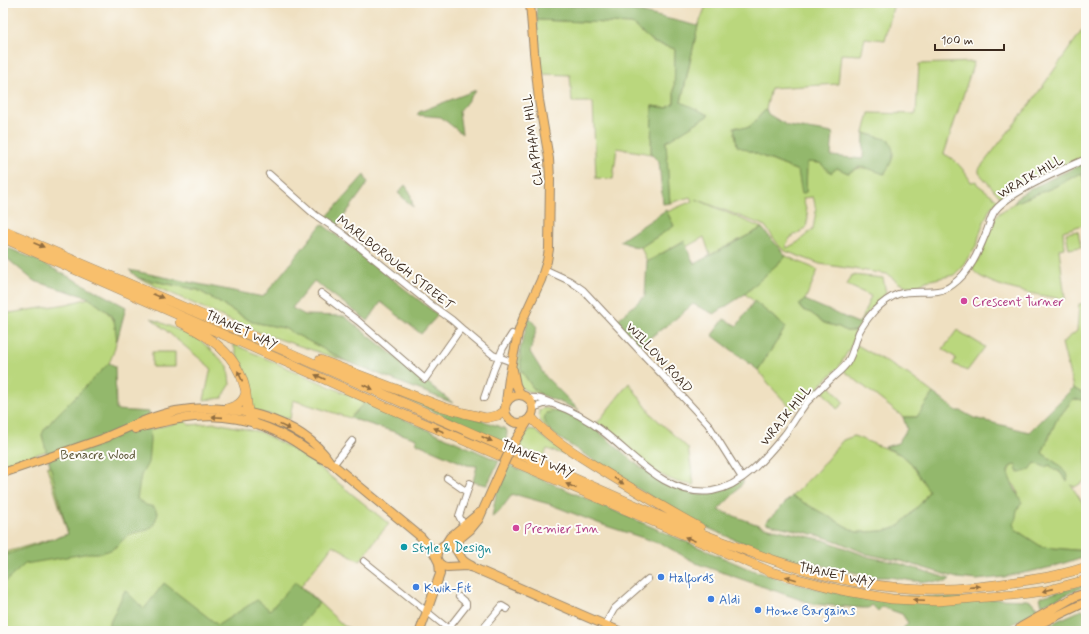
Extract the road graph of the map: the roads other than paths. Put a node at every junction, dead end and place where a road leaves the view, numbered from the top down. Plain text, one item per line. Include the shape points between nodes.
1 (530, 3) edge
2 (1086, 159) edge
3 (269, 174) dead end
4 (3, 230) edge
5 (3, 238) edge
6 (544, 269) junction
7 (112, 286) junction
8 (321, 293) dead end
9 (461, 328) junction
10 (512, 334) dead end
11 (256, 338) junction
12 (499, 357) junction
13 (513, 361) junction
14 (246, 392) junction
15 (487, 396) dead end
16 (525, 396) junction
17 (551, 403) junction
18 (506, 406) junction
19 (226, 409) junction
20 (248, 413) junction
21 (531, 415) junction
22 (512, 422) junction
23 (255, 424) junction
24 (104, 438) junction
25 (352, 441) dead end
26 (512, 446) junction
27 (331, 464) junction
28 (3, 473) edge
29 (447, 478) dead end
30 (742, 478) junction
31 (470, 482) dead end
32 (468, 492) junction
33 (484, 506) junction
34 (464, 526) junction
35 (421, 536) junction
36 (444, 545) junction
37 (732, 545) junction
38 (458, 552) junction
39 (364, 561) dead end
40 (438, 561) junction
41 (463, 566) junction
42 (450, 567) junction
43 (1086, 567) edge
44 (476, 569) junction
45 (443, 575) junction
46 (648, 579) dead end
47 (1086, 580) edge
48 (437, 583) junction
49 (1086, 593) edge
50 (459, 597) dead end
51 (1085, 603) edge
52 (507, 609) dead end
53 (425, 616) junction
54 (605, 625) junction
55 (450, 630) edge
56 (420, 631) edge
57 (481, 631) edge
58 (619, 631) edge
59 (1020, 631) edge
60 (1025, 631) edge

1 - 6 main road, CLAPHAM HILL via 539,100 549,159 549,249
2 - 30 street, WRAIK HILL via 1060,170 999,206 967,272 951,287 940,291 898,295 876,309 862,326 846,364 806,404 772,449
3 - 9 street, MARLBOROUGH STREET via 315,215 342,232
4 -> 11 highway, THANET WAY
5 - 7 highway, THANET WAY
6 - 13 main road, CLAPHAM HILL via 523,319 514,348
6 - 30 street, WILLOW ROAD via 583,290 708,424
14 -> 7 highway via 232,361 209,337
47 -> 7 highway, THANET WAY via 1045,591 937,601 892,599 841,590 771,572
8 - 9 street via 358,321 425,379
9 - 12 street, MARLBOROUGH STREET via 493,355
10 - 12 street
11 - 18 highway via 452,410 486,418 499,415
11 -> 37 highway, THANET WAY via 582,483
12 - 13 street, MARLBOROUGH STREET
12 - 15 street
13 - 16 main road, CLAPHAM HILL via 514,379
13 - 18 main road, CLAPHAM HILL
14 - 19 highway via 239,405
14 - 20 highway
16 - 17 street, WRAIK HILL
16 - 18 main road via 513,396
16 - 21 main road
17 - 21 street via 540,405
17 - 30 street, WRAIK HILL via 589,422 646,468 677,486 693,491 706,491 722,489
18 - 22 main road via 509,420
19 - 20 main road
19 - 24 main road via 196,408 170,413 145,420
20 - 23 highway
20 -> 27 main road via 301,435 314,444
21 - 22 main road via 521,424
21 - 26 main road
21 -> 37 highway via 546,433 633,490
22 - 26 main road via 515,431
23 -> 24 main road via 224,417 191,417
23 - 27 main road via 286,436
24 - 28 main road
25 - 27 street
26 - 33 main road, bridge
27 - 35 main road
29 - 32 street
31 - 32 street
32 - 34 street via 459,516
33 - 34 main road
33 - 38 main road via 474,525 458,540
34 - 36 main road
35 - 36 main road
35 - 40 main road
36 - 38 main road via 450,545
36 - 40 main road via 437,553
37 -> 43 highway, THANET WAY via 831,576 906,588 1001,585
38 - 42 main road via 457,563
38 - 44 main road via 466,563
39 - 53 street
40 - 42 main road via 442,566
40 - 48 main road via 440,574
41 - 42 main road
41 - 44 main road
41 - 45 main road via 451,569
42 - 45 main road
44 - 54 main road
45 - 48 main road
46 - 54 street via 614,609
48 - 53 main road
49 - 59 main road via 1071,598 1022,626
50 - 55 street via 466,606
51 - 60 main road
52 - 57 street via 502,606
53 - 55 street
53 - 56 main road
54 - 58 main road

